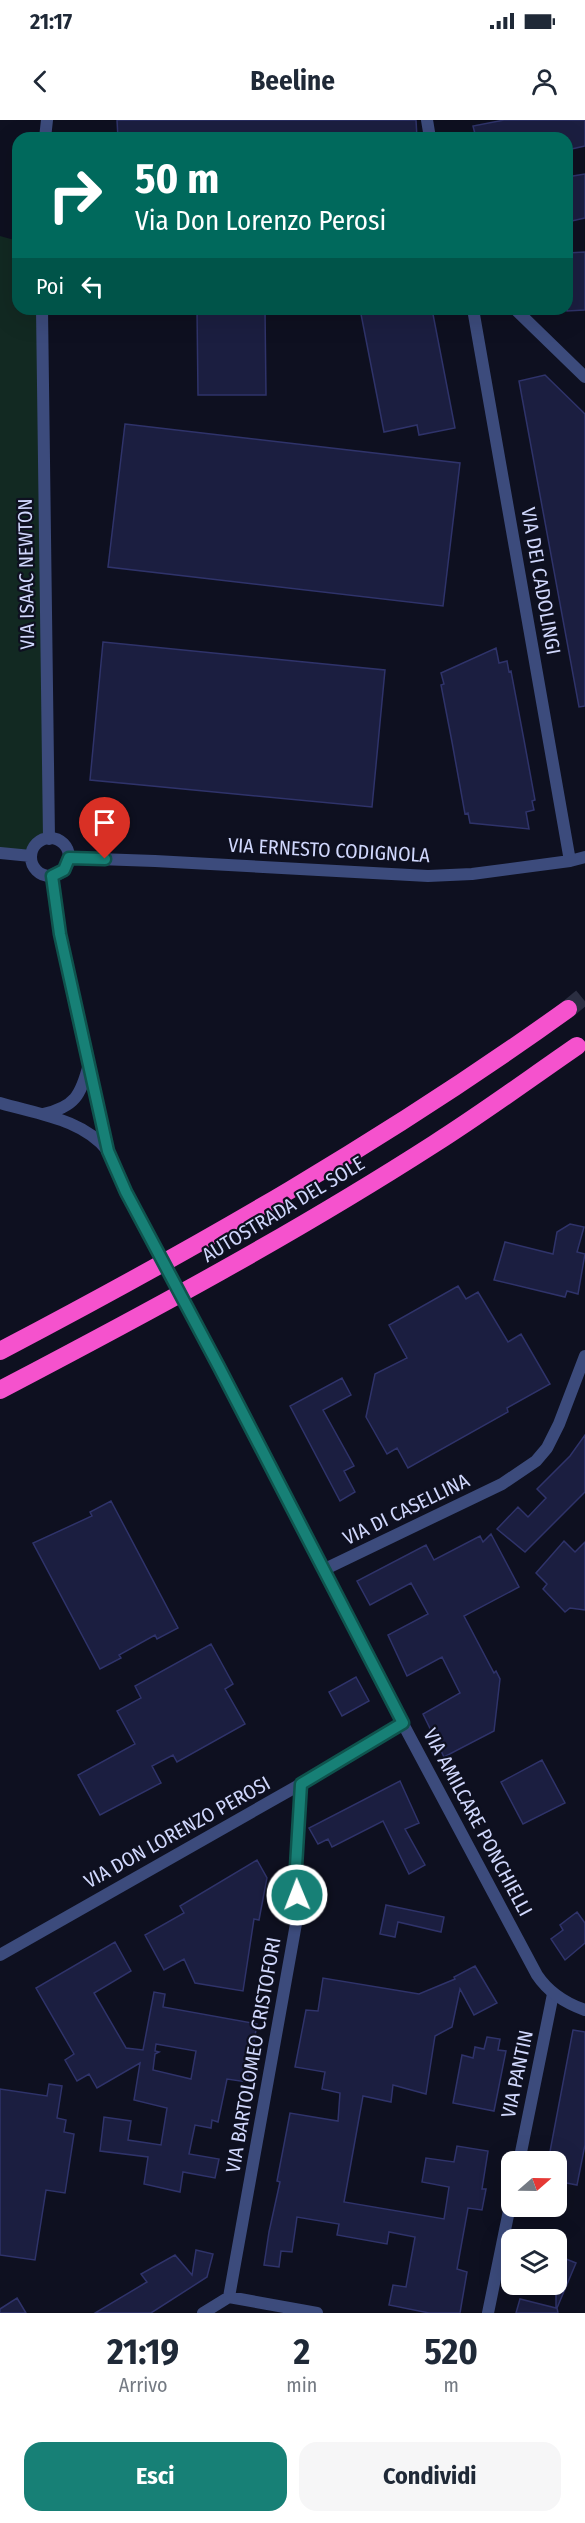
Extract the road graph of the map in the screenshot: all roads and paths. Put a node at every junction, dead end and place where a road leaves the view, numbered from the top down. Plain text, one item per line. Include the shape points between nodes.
1 (42, 315) edge
2 (474, 315) edge
3 (522, 315) edge
4 (583, 371) edge
5 (49, 839) junction
6 (0, 853) edge
7 (31, 856) junction
8 (585, 856) edge
9 (69, 858) junction
10 (570, 861) junction
11 (52, 876) junction
12 (568, 1009) tunnel mouth
13 (577, 1046) dead end
14 (89, 1065) junction
15 (0, 1104) edge
16 (42, 1114) junction
17 (108, 1151) junction
18 (0, 1351) edge
19 (585, 1356) edge
20 (0, 1390) edge
21 (323, 1570) junction
22 (403, 1723) junction
23 (301, 1784) junction
24 (0, 1954) edge
25 (553, 1994) junction
26 (585, 2010) edge
27 (521, 2151) edge
28 (508, 2217) edge
29 (229, 2297) junction
30 (203, 2313) edge
31 (317, 2313) edge
32 (488, 2313) edge

1 - 5 street, VIA ISAAC NEWTON
2 - 10 street, VIA DEI CADOLINGI
3 - 4 street
5 - 7 street via 37,844
5 - 9 street via 63,844
6 - 7 street
7 - 11 street via 37,871
8 - 10 street, VIA ERNESTO CODIGNOLA
9 - 10 street, VIA ERNESTO CODIGNOLA via 428,876
9 - 11 street via 64,870
11 - 14 street via 60,934
12 - 18 highway, AUTOSTRADA DEL SOLE via 332,1167 171,1260
13 - 20 highway, AUTOSTRADA DEL SOLE via 342,1202 195,1287
14 - 16 street via 83,1086 70,1104
14 - 17 street
15 - 16 street
16 - 17 street via 94,1134
17 - 21 street, bridge
19 - 21 street, VIA DI CASELLINA via 559,1424 547,1449 536,1461 495,1488
21 - 22 street, VIA AMILCARE PONCHIELLI
22 - 23 street, VIA DON LORENZO PEROSI
22 - 25 street, VIA AMILCARE PONCHIELLI via 537,1975
23 - 24 street, VIA DON LORENZO PEROSI
23 - 29 street, VIA BARTOLOMEO CRISTOFORI via 295,1883 299,1907
25 - 26 street, VIA AMILCARE PONCHIELLI
25 - 27 street, VIA PANTIN
28 - 32 street
29 - 30 street
29 - 31 street

